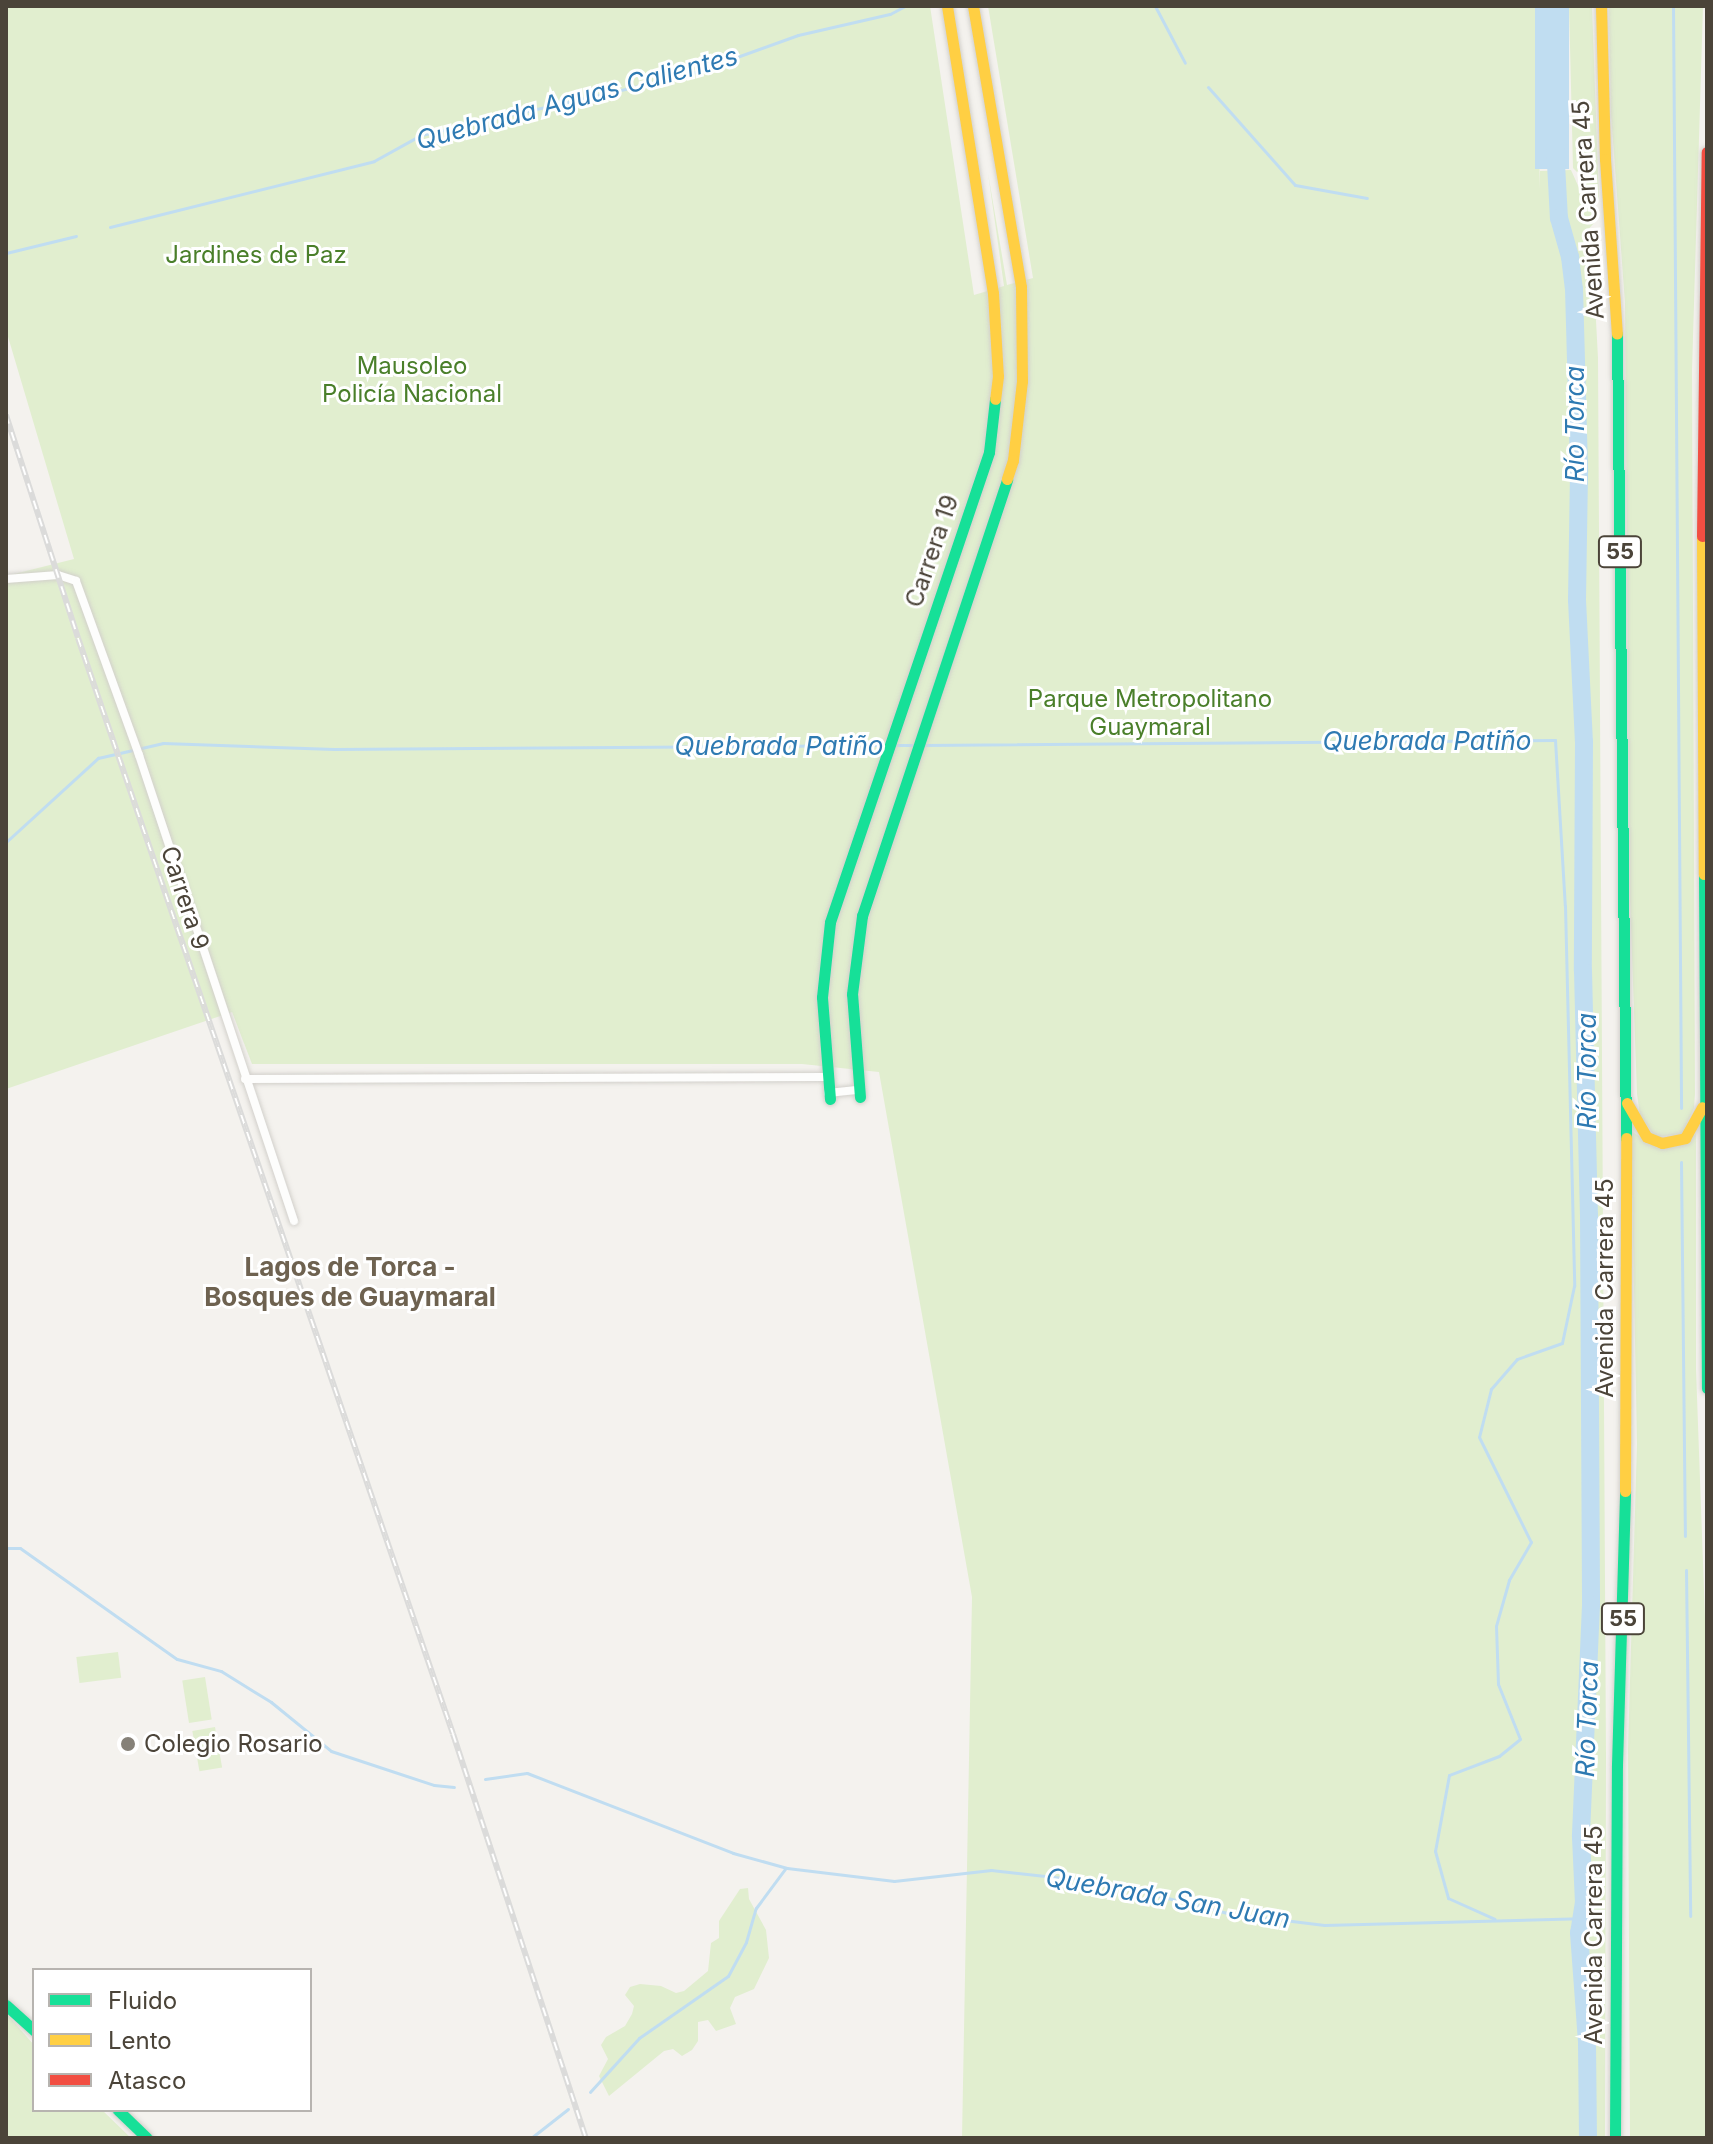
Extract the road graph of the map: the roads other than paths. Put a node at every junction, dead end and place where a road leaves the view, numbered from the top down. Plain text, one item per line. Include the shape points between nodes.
1 (947, 6) edge
2 (973, 6) edge
3 (1601, 6) edge
4 (1707, 152) edge
5 (1704, 399) edge
6 (1704, 462) edge
7 (6, 579) edge
8 (826, 1077) junction
9 (245, 1079) junction
10 (860, 1094) joint
11 (829, 1096) joint
12 (1705, 1097) junction
13 (1625, 1099) junction
14 (294, 1221) dead end
15 (1707, 1388) edge
16 (6, 2005) edge
17 (32, 2028) edge
18 (120, 2112) edge
19 (147, 2138) edge
20 (1615, 2138) edge

1 - 8 main road, Carrera 19 via 993,293 998,376 989,452 830,922 822,997
2 - 10 main road, Carrera 19 via 1021,287 1022,381 1013,460 862,916 852,994
3 - 13 main road, Avenida Carrera 45 / 55 via 1618,343
4 - 5 main road
5 - 6 main road
6 - 12 main road
7 - 9 street, Carrera 9 via 76,581
8 - 9 street
8 - 11 main road, Carrera 19
9 - 14 street, Carrera 9
10 - 11 street
12 - 13 main road via 1694,1127 1673,1143 1647,1137
12 - 15 main road
13 - 20 main road, Avenida Carrera 45 / 55 via 1628,1401 1617,1765
16 - 17 main road
18 - 19 main road

